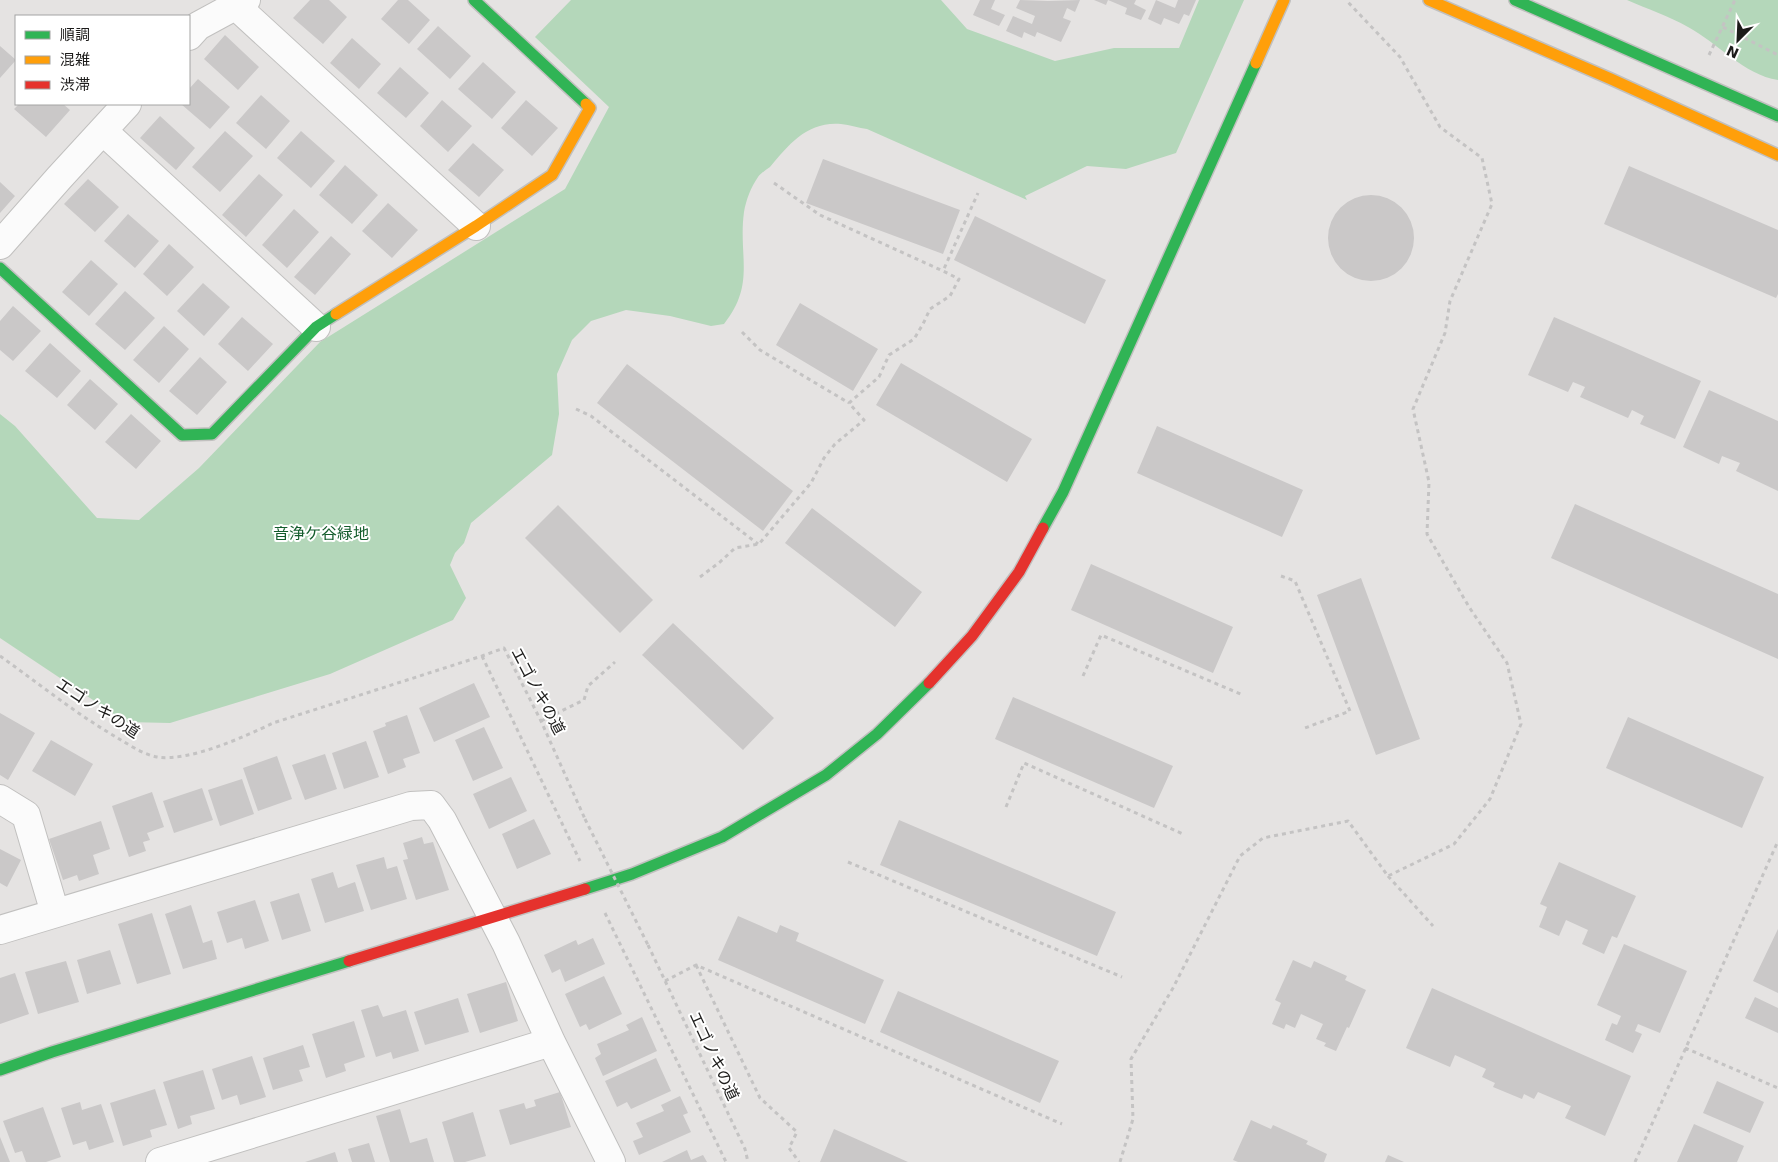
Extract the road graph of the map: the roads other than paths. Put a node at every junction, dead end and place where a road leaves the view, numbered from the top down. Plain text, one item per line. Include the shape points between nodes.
1 (474, 0) edge
2 (1284, 0) edge
3 (1429, 0) edge
4 (1515, 0) edge
5 (241, 3) edge
6 (190, 35) edge
7 (126, 105) edge
8 (1778, 116) edge
9 (103, 131) junction
10 (1778, 155) edge
11 (476, 226) junction
12 (0, 246) edge
13 (0, 268) edge
14 (316, 327) junction
15 (0, 799) edge
16 (55, 913) junction
17 (493, 918) junction
18 (0, 930) edge
19 (551, 1042) junction
20 (0, 1070) edge
21 (160, 1162) edge
22 (611, 1162) edge

1 - 11 street via 590,108 552,175
2 - 17 street via 1063,492 1019,572 972,636 931,682 855,752 826,775 722,837 632,874
3 - 10 street
4 - 8 street
5 - 6 street via 198,26
5 - 11 street
7 - 9 street
9 - 12 street
9 - 14 street
11 - 14 street
13 - 14 street via 182,435 212,434
15 - 16 street via 26,815
16 - 17 street via 411,806 430,805 442,820
16 - 18 street
17 - 19 street
17 - 20 street
19 - 21 street
19 - 22 street

